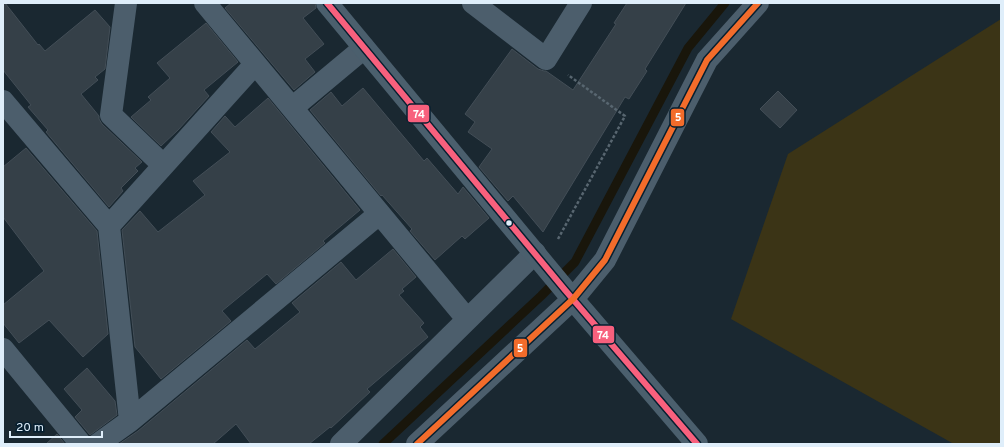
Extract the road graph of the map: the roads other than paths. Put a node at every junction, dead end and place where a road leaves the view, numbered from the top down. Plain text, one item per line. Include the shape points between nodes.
1 (126, 3) edge
2 (205, 3) edge
3 (327, 3) edge
4 (473, 3) edge
5 (581, 3) edge
6 (758, 3) edge
7 (364, 48) junction
8 (255, 64) junction
9 (3, 101) edge
10 (292, 108) junction
11 (163, 165) junction
12 (379, 214) junction
13 (109, 226) junction
14 (538, 257) junction
15 (569, 295) junction
16 (467, 319) junction
17 (3, 349) edge
18 (130, 421) junction
19 (81, 444) edge
20 (98, 444) edge
21 (341, 444) edge
22 (418, 444) edge
23 (697, 444) edge

1 - 11 street via 111,116
2 - 8 street
3 - 7 main road
4 - 5 street via 546,59
6 - 15 street via 707,60 605,260
7 - 10 street
7 - 14 main road
8 - 10 street
8 - 11 street
9 - 13 street
10 - 12 street
11 - 13 street
12 - 16 street
12 - 18 street
13 - 18 street
14 - 15 main road
14 - 16 street
15 - 22 street
15 - 23 main road
16 - 21 street
17 - 19 street
18 - 20 street

